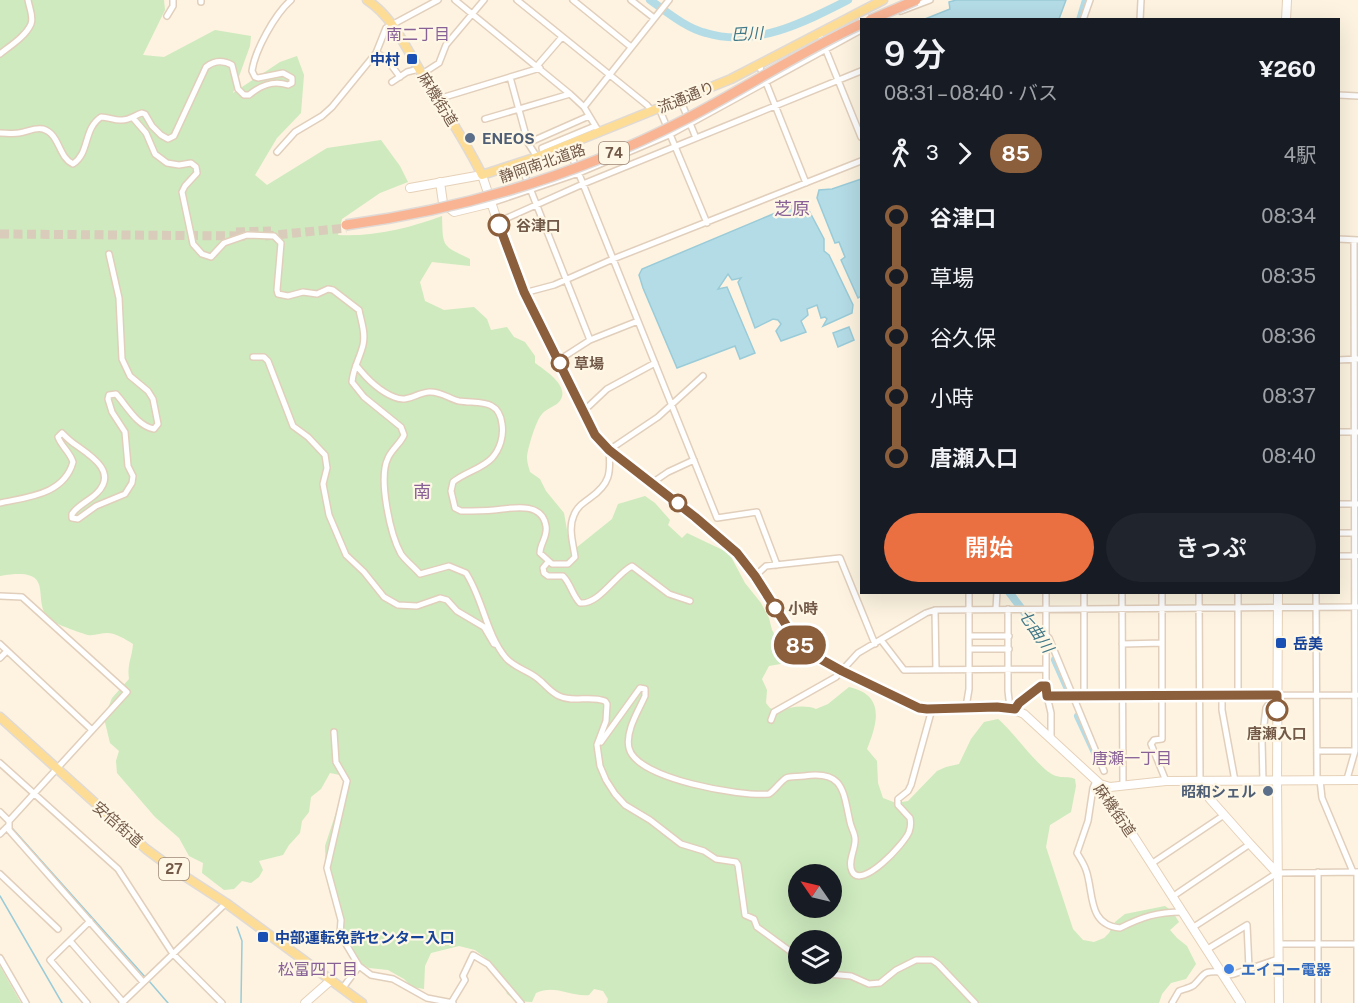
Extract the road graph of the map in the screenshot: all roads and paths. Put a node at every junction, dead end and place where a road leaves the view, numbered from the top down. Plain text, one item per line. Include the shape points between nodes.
1 (28, 0) edge
2 (173, 0) edge
3 (291, 0) edge
4 (367, 0) edge
5 (438, 0) edge
6 (455, 0) edge
7 (484, 0) edge
8 (517, 0) edge
9 (573, 0) edge
10 (631, 0) edge
11 (883, 0) edge
12 (916, 0) edge
13 (930, 0) edge
14 (1090, 0) edge
15 (1141, 0) edge
16 (1287, 0) edge
17 (668, 2) edge
18 (866, 7) junction
19 (472, 14) junction
20 (167, 16) dead end
21 (654, 18) junction
22 (869, 18) edge
23 (875, 18) edge
24 (887, 18) edge
25 (1084, 18) edge
26 (1140, 18) edge
27 (1286, 18) edge
28 (392, 24) junction
29 (860, 27) edge
30 (860, 28) edge
31 (819, 33) junction
32 (562, 37) junction
33 (631, 47) junction
34 (825, 48) junction
35 (376, 53) junction
36 (0, 54) edge
37 (759, 65) junction
38 (539, 67) junction
39 (421, 71) junction
40 (860, 71) edge
41 (609, 74) junction
42 (400, 76) junction
43 (510, 77) junction
44 (838, 80) junction
45 (766, 81) junction
46 (392, 82) dead end
47 (570, 94) junction
48 (1340, 95) edge
49 (1358, 96) edge
50 (438, 99) junction
51 (681, 99) junction
52 (776, 106) junction
53 (584, 107) junction
54 (519, 109) junction
55 (655, 109) junction
56 (589, 116) junction
57 (133, 118) junction
58 (485, 119) dead end
59 (690, 123) junction
60 (597, 129) junction
61 (0, 133) edge
62 (669, 135) junction
63 (860, 135) edge
64 (696, 138) junction
65 (528, 142) junction
66 (567, 145) junction
67 (674, 146) junction
68 (277, 152) dead end
69 (540, 156) junction
70 (860, 161) edge
71 (520, 164) junction
72 (579, 173) junction
73 (482, 175) junction
74 (440, 182) junction
75 (806, 183) junction
76 (583, 184) junction
77 (410, 188) dead end
78 (531, 190) junction
79 (491, 203) junction
80 (537, 205) junction
81 (498, 222) junction
82 (707, 223) junction
83 (346, 227) tunnel mouth
84 (1340, 239) edge
85 (1356, 240) edge
86 (109, 254) dead end
87 (613, 259) junction
88 (566, 278) junction
89 (524, 292) junction
90 (638, 321) junction
91 (590, 340) junction
92 (254, 357) dead end
93 (1356, 359) edge
94 (558, 360) junction
95 (1340, 360) edge
96 (655, 363) junction
97 (356, 365) junction
98 (703, 376) dead end
99 (671, 405) junction
100 (582, 409) junction
101 (1340, 432) edge
102 (1356, 432) edge
103 (609, 450) junction
104 (694, 460) junction
105 (652, 483) junction
106 (0, 503) edge
107 (1340, 504) edge
108 (1356, 504) edge
109 (717, 518) junction
110 (708, 528) junction
111 (1340, 533) edge
112 (1354, 533) junction
113 (1340, 556) edge
114 (1356, 556) edge
115 (548, 562) junction
116 (777, 565) junction
117 (755, 576) junction
118 (969, 594) edge
119 (997, 594) edge
120 (1046, 594) edge
121 (1084, 594) edge
122 (1122, 594) edge
123 (1162, 594) edge
124 (1199, 594) edge
125 (1238, 594) edge
126 (1278, 594) edge
127 (1316, 594) edge
128 (0, 596) edge
129 (690, 601) dead end
130 (1162, 608) junction
131 (1199, 608) junction
132 (1238, 608) junction
133 (1278, 608) junction
134 (1316, 608) junction
135 (1356, 608) edge
136 (969, 609) junction
137 (996, 609) junction
138 (1008, 609) junction
139 (1046, 609) junction
140 (1084, 609) junction
141 (1122, 609) junction
142 (935, 610) junction
143 (1046, 635) junction
144 (969, 636) junction
145 (1009, 636) junction
146 (881, 640) junction
147 (1162, 643) junction
148 (0, 644) edge
149 (875, 644) junction
150 (1122, 644) junction
151 (498, 645) junction
152 (969, 649) junction
153 (1009, 649) junction
154 (7, 651) junction
155 (0, 658) edge
156 (1046, 669) junction
157 (936, 670) junction
158 (970, 670) junction
159 (1009, 670) junction
160 (842, 671) junction
161 (1046, 686) junction
162 (1162, 695) junction
163 (1222, 695) junction
164 (1238, 695) junction
165 (1277, 695) junction
166 (1317, 695) junction
167 (1357, 695) edge
168 (1047, 696) junction
169 (1073, 696) junction
170 (1084, 696) junction
171 (1122, 696) junction
172 (1200, 696) junction
173 (1277, 705) junction
174 (966, 707) junction
175 (932, 709) junction
176 (1013, 709) junction
177 (0, 717) edge
178 (771, 720) dead end
179 (92, 730) junction
180 (334, 732) dead end
181 (1051, 738) junction
182 (1317, 751) junction
183 (1355, 751) junction
184 (598, 755) junction
185 (0, 763) edge
186 (56, 768) junction
187 (1104, 771) dead end
188 (1347, 779) junction
189 (1319, 780) junction
190 (1358, 780) edge
191 (1166, 781) junction
192 (1200, 781) junction
193 (1235, 781) junction
194 (1263, 781) junction
195 (1277, 781) junction
196 (1098, 783) junction
197 (1123, 785) junction
198 (33, 793) junction
199 (0, 812) edge
200 (1224, 815) junction
201 (8, 824) junction
202 (0, 834) edge
203 (1250, 844) junction
204 (1151, 864) junction
205 (1318, 872) junction
206 (1356, 872) edge
207 (1278, 873) junction
208 (0, 874) edge
209 (1172, 897) junction
210 (226, 903) junction
211 (1182, 912) junction
212 (90, 921) junction
213 (1192, 928) junction
214 (58, 929) dead end
215 (70, 941) junction
216 (1278, 944) junction
217 (1318, 944) junction
218 (1357, 944) edge
219 (788, 950) edge
220 (1206, 950) junction
221 (173, 954) junction
222 (0, 958) edge
223 (1278, 959) junction
224 (359, 966) junction
225 (1249, 968) junction
226 (1222, 974) junction
227 (842, 975) edge
228 (330, 981) junction
229 (143, 982) junction
230 (342, 989) junction
231 (123, 1002) edge
232 (26, 1003) edge
233 (87, 1003) edge
234 (222, 1003) edge
235 (305, 1003) edge
236 (362, 1003) edge
237 (452, 1003) edge
238 (520, 1003) edge
239 (975, 1003) edge
240 (1172, 1003) edge
241 (1241, 1003) edge
242 (1279, 1003) edge
243 (1318, 1003) edge
244 (1357, 1003) edge

1 - 36 street via 31,24
2 - 20 street
3 - 57 street via 261,44 252,71 258,78 283,73 292,78 292,83 258,87 244,95 238,89 232,65 217,61 206,67 174,136 168,139 161,135 145,114 138,113
4 - 28 main road, 麻機街道
5 - 28 street
6 - 19 street
7 - 19 street
8 - 32 street
9 - 33 street
10 - 21 street
11 - 18 main road, 流通通り / 74
12 - 23 highway, bridge
13 - 24 street
14 - 25 street
15 - 26 street
16 - 27 street
17 - 21 street
18 - 22 street
18 - 31 main road, 流通通り / 74
19 - 38 street
19 - 39 street via 446,45 439,63
21 - 33 street
28 - 35 street via 386,28
28 - 39 main road, 麻機街道
29 - 83 highway, 静岡南北道路 / 74, bridge via 818,46 683,121 581,167 459,205
30 - 34 street
31 - 34 street
31 - 37 main road, 流通通り / 74
32 - 38 street
32 - 41 street
33 - 41 street
34 - 44 street
34 - 45 street
35 - 42 street via 386,58
35 - 68 street via 332,106 295,132
37 - 45 street
37 - 51 main road, 流通通り / 74
38 - 43 street
38 - 47 street
39 - 42 street
39 - 50 main road, 麻機街道
40 - 44 street
41 - 53 street
41 - 55 street
42 - 46 street
43 - 50 street
43 - 54 street
44 - 52 street
44 - 63 street
45 - 52 street
45 - 59 street
47 - 53 street
47 - 54 street
48 - 49 street
50 - 73 main road, 麻機街道
51 - 55 main road, 流通通り / 74
51 - 59 street
52 - 64 street
52 - 75 street
53 - 56 street
54 - 58 street
54 - 65 street
55 - 60 main road, 流通通り / 74
55 - 62 street
56 - 60 street
56 - 65 street
57 - 61 street via 97,119 87,134 79,160 73,164 46,130
57 - 97 street via 146,133 155,154 167,163 191,163 196,168 182,192 193,244 199,252 211,257 224,243 247,235 278,239 278,294 333,290 359,310 364,334
59 - 62 street
59 - 64 street
60 - 66 main road, 流通通り / 74
60 - 69 street via 542,148
62 - 67 street
62 - 72 street
64 - 67 street
65 - 69 street
66 - 69 main road, 流通通り / 74
66 - 72 street
67 - 76 street
67 - 82 street
69 - 71 main road, 流通通り / 74
70 - 75 street
71 - 73 main road, 流通通り / 74
71 - 78 street
72 - 76 street
72 - 78 street
73 - 74 street
73 - 79 street, 麻機街道
74 - 77 street
74 - 79 street via 443,203 453,212
75 - 82 street
76 - 80 street
76 - 87 street
78 - 79 street
78 - 80 street
79 - 81 street, 麻機街道
80 - 81 street
80 - 88 street
81 - 89 street, 麻機街道
82 - 87 street
84 - 85 street
85 - 93 street
86 - 106 street via 119,298 122,359 130,376 153,399 158,424 154,429 148,428 116,394 109,395 112,412 125,432 132,483 125,495 96,506 78,519 72,518 72,514 97,493 104,480 103,470 89,453 62,434 58,440 73,462 65,478 39,495
87 - 88 street
87 - 90 street
88 - 89 street
88 - 91 street
89 - 94 street, 麻機街道
90 - 91 street
90 - 96 street
91 - 94 street
92 - 151 street via 268,361 292,426 324,454 327,468 323,484 329,515 345,555 384,597 398,605 417,606 440,598 447,600 484,627
93 - 95 street
93 - 102 street
94 - 100 street, 麻機街道
96 - 99 street
96 - 100 street via 607,388
97 - 115 street via 367,379 395,397 407,399 429,392 457,400 482,401 493,407 501,417 500,444 484,465 453,482 452,500 461,511 519,506 533,510 545,523 540,553
97 - 151 street via 352,382 356,390 404,432 387,459 384,473 386,500 403,557 420,574 449,566 466,573
98 - 99 street
99 - 103 street
99 - 104 street
100 - 103 street, 麻機街道 via 595,435
101 - 102 street
102 - 108 street
103 - 105 street, 麻機街道
103 - 115 street via 605,486 574,513 573,561
104 - 105 street
104 - 109 street
105 - 110 street, 麻機街道
107 - 108 street
108 - 112 street
109 - 110 street
109 - 116 street via 757,512
110 - 117 street, 麻機街道 via 737,553
111 - 112 street
112 - 114 street
113 - 114 street
114 - 135 street
115 - 129 street via 544,573 563,576 580,603 592,602 632,566 669,594
116 - 117 street via 766,566
116 - 149 street via 840,558
117 - 160 street, 麻機街道 via 797,642
118 - 136 street
119 - 137 street
120 - 139 street
121 - 140 street
122 - 141 street
123 - 130 street
124 - 131 street
125 - 132 street
126 - 133 street
127 - 134 street
128 - 179 street via 22,597 127,692
130 - 131 street
130 - 141 street
130 - 147 street
131 - 132 street
131 - 172 street
132 - 133 street
132 - 164 street
133 - 134 street
133 - 165 street
134 - 135 street
134 - 166 street
135 - 167 street
136 - 137 street
136 - 142 street
136 - 144 street
137 - 138 street
138 - 139 street
138 - 145 street
139 - 140 street
139 - 143 street
140 - 141 street
140 - 170 street
141 - 150 street
142 - 146 street
142 - 157 street
143 - 156 street
143 - 169 street
144 - 145 street
144 - 152 street
145 - 153 street
146 - 149 street
146 - 157 street via 903,670
147 - 150 street
147 - 162 street
148 - 154 street
149 - 160 street via 853,657
150 - 171 street
151 - 184 street via 518,669 536,677 556,695 570,700 605,701 606,721 599,736
152 - 153 street
152 - 158 street
153 - 159 street
154 - 155 street
154 - 179 street
156 - 159 street
156 - 161 street
157 - 158 street
158 - 159 street
158 - 174 street
159 - 176 street
160 - 175 street, 麻機街道 via 904,702
160 - 178 street via 774,712
161 - 168 street
161 - 176 street via 1038,687
162 - 171 street
162 - 172 street
162 - 191 street via 1162,739 1151,744
163 - 164 street
163 - 172 street
163 - 193 street
164 - 165 street
165 - 166 street
165 - 173 street
166 - 167 street
166 - 182 street
167 - 183 street
168 - 169 street
168 - 181 street
169 - 170 street
169 - 187 street
170 - 171 street
171 - 197 street
172 - 192 street
173 - 194 street via 1266,708
173 - 195 street
174 - 175 street, 麻機街道
174 - 176 street, 麻機街道
175 - 184 street via 911,785 898,799 898,805 910,818 909,832 893,855 861,876 851,870 856,843 845,795 828,777 787,777 769,794 752,795 679,780 635,758 629,747 630,733 645,696 644,688 640,688 602,738
176 - 181 street, 麻機街道
177 - 186 main road, 安倍街道 / 27
179 - 186 street
180 - 224 street via 336,762 347,781 327,868 341,920 340,934
181 - 196 street, 麻機街道
182 - 183 street
182 - 189 street
183 - 188 street
184 - 219 street via 610,788 625,805 681,844 716,859 736,862 745,915
185 - 198 street
186 - 198 street
186 - 210 main road, 安倍街道 / 27 via 146,849
188 - 189 street
188 - 190 street
189 - 195 street
189 - 206 street via 1322,798
191 - 192 street
191 - 197 street
192 - 193 street
192 - 200 street
193 - 194 street
194 - 195 street
195 - 207 street
196 - 197 street via 1110,787
196 - 204 street, 麻機街道
196 - 211 street via 1093,788 1088,821 1077,853 1086,870 1098,917 1120,928 1161,912
198 - 201 street
198 - 221 street via 118,869
199 - 201 street
200 - 203 street
200 - 204 street
201 - 202 street
201 - 212 street
203 - 207 street
203 - 209 street
204 - 209 street, 麻機街道
205 - 206 street
205 - 207 street
205 - 217 street
206 - 218 street
207 - 213 street
207 - 216 street
208 - 214 street
209 - 211 street, 麻機街道
210 - 221 street
210 - 228 main road, 安倍街道 / 27
211 - 213 street, 麻機街道
212 - 215 street
212 - 229 street
213 - 220 street, 麻機街道
215 - 231 street
215 - 233 street via 50,960
216 - 217 street
216 - 223 street
217 - 218 street
217 - 243 street
218 - 244 street
220 - 225 street via 1248,925
220 - 226 street, 麻機街道
221 - 229 street
221 - 234 street
222 - 232 street
223 - 225 street
223 - 242 street
224 - 230 street
224 - 237 street via 371,975 393,979 427,998
225 - 226 street
226 - 240 street via 1207,971 1193,987 1179,991
226 - 241 street, 麻機街道
227 - 239 street via 869,984 880,983 916,960 932,960
228 - 230 main road, 安倍街道 / 27
228 - 235 street
229 - 231 street
230 - 236 main road, 安倍街道 / 27
237 - 238 street via 465,980 471,957 476,956 488,964

